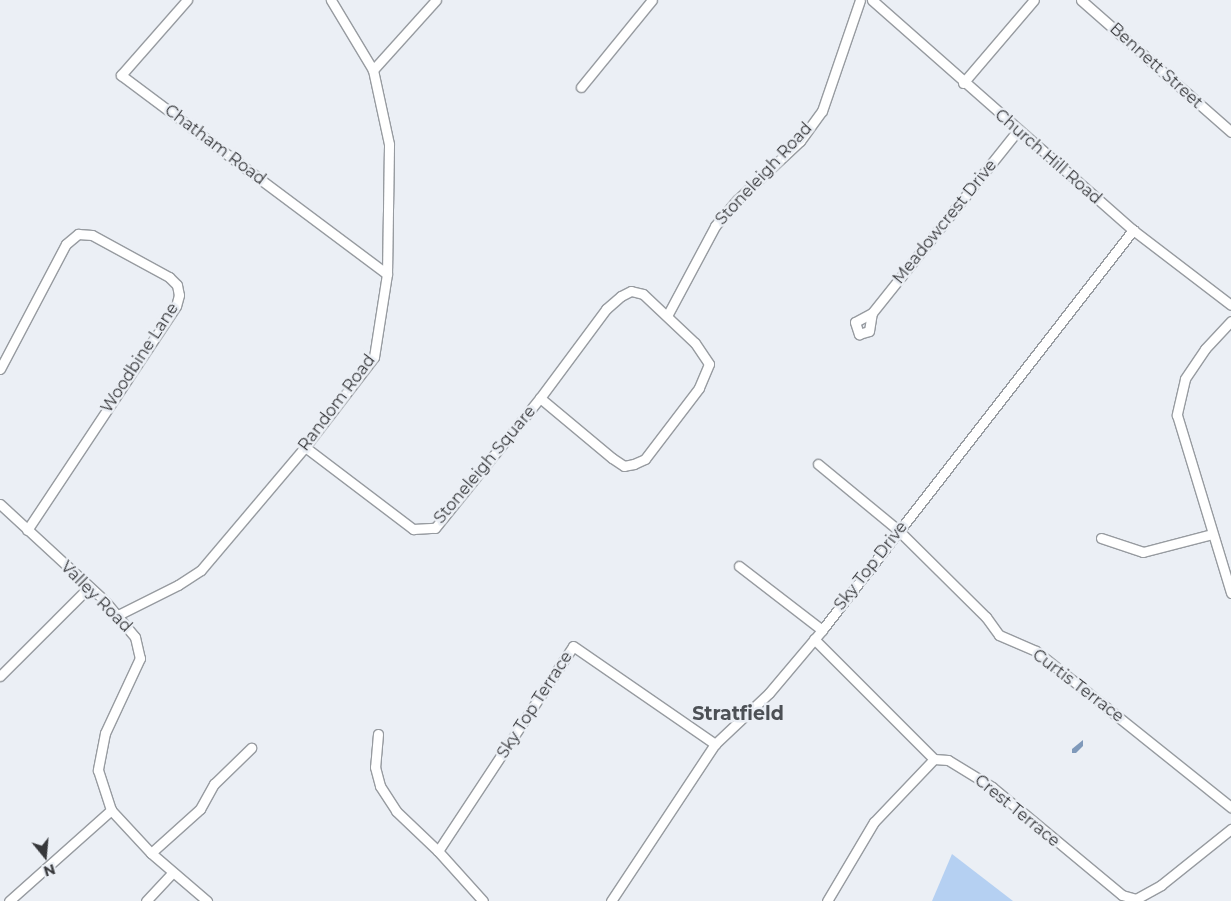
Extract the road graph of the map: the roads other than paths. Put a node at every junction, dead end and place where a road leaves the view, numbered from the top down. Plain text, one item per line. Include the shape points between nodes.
1 (187, 0) edge
2 (330, 0) edge
3 (436, 0) edge
4 (652, 0) edge
5 (860, 0) edge
6 (872, 0) edge
7 (1034, 0) edge
8 (1081, 0) edge
9 (373, 70) junction
10 (964, 83) junction
11 (581, 87) dead end
12 (1018, 130) junction
13 (1231, 132) edge
14 (1133, 230) junction
15 (388, 274) junction
16 (1231, 304) edge
17 (872, 313) dead end
18 (667, 316) junction
19 (1231, 321) edge
20 (0, 369) edge
21 (540, 398) junction
22 (305, 447) junction
23 (818, 464) dead end
24 (0, 504) edge
25 (27, 530) junction
26 (898, 530) junction
27 (1212, 534) junction
28 (1101, 538) dead end
29 (1227, 562) edge
30 (739, 566) dead end
31 (89, 587) junction
32 (1231, 594) edge
33 (118, 615) junction
34 (822, 630) junction
35 (814, 639) junction
36 (0, 676) edge
37 (378, 734) dead end
38 (715, 744) junction
39 (251, 748) dead end
40 (934, 759) junction
41 (1231, 807) edge
42 (111, 810) junction
43 (1231, 829) edge
44 (438, 851) junction
45 (152, 853) junction
46 (172, 873) junction
47 (10, 901) edge
48 (146, 901) edge
49 (207, 901) edge
50 (483, 901) edge
51 (611, 901) edge
52 (826, 901) edge

1 - 15 street, Chatham Road via 121,75
2 - 9 street, Random Road
3 - 9 street
4 - 11 street
5 - 18 street, Stoneleigh Road via 822,111 800,141 738,199 715,226
6 - 10 street, Church Hill Road
7 - 10 street
8 - 13 street, Bennett Street
9 - 15 street, Random Road via 389,144
10 - 12 street, Church Hill Road
12 - 14 street, Church Hill Road
12 - 17 street, Meadowcrest Drive
14 - 16 street, Church Hill Road
14 - 26 street, Sky Top Drive
15 - 22 street, Random Road via 374,357
18 - 21 street, Stoneleigh Square via 643,294 631,291 621,296 606,309
18 - 21 street, Stoneleigh Square via 704,352 709,364 699,388 645,459 624,466
19 - 27 street via 1205,349 1185,379 1177,415
20 - 25 street, Woodbine Lane via 66,244 78,234 92,235 170,277 177,285 180,295 176,306
21 - 22 street, Stoneleigh Square via 435,528 412,528
22 - 33 street, Random Road via 201,570
23 - 26 street, Curtis Terrace
24 - 25 street, Valley Road
25 - 31 street, Valley Road
26 - 34 street, Sky Top Drive
26 - 41 street, Curtis Terrace via 986,617 999,635 1036,650
27 - 28 street via 1144,552
27 - 29 street
29 - 32 street
30 - 34 street
31 - 33 street, Valley Road
31 - 36 street
33 - 42 street, Valley Road via 136,637 141,654 103,742 98,770
34 - 35 street, Sky Top Drive
35 - 38 street, Sky Top Drive via 769,693
35 - 40 street, Crest Terrace
37 - 44 street via 374,767 380,786 396,811
38 - 44 street, Sky Top Terrace via 573,646
38 - 51 street, Sky Top Drive
39 - 45 street via 214,784 200,809
40 - 43 street, Crest Terrace via 948,760 992,787 1122,895 1136,899 1161,885
40 - 52 street via 874,822
42 - 45 street, Valley Road
42 - 47 street
44 - 50 street
45 - 46 street, Valley Road
46 - 48 street
46 - 49 street, Valley Road

